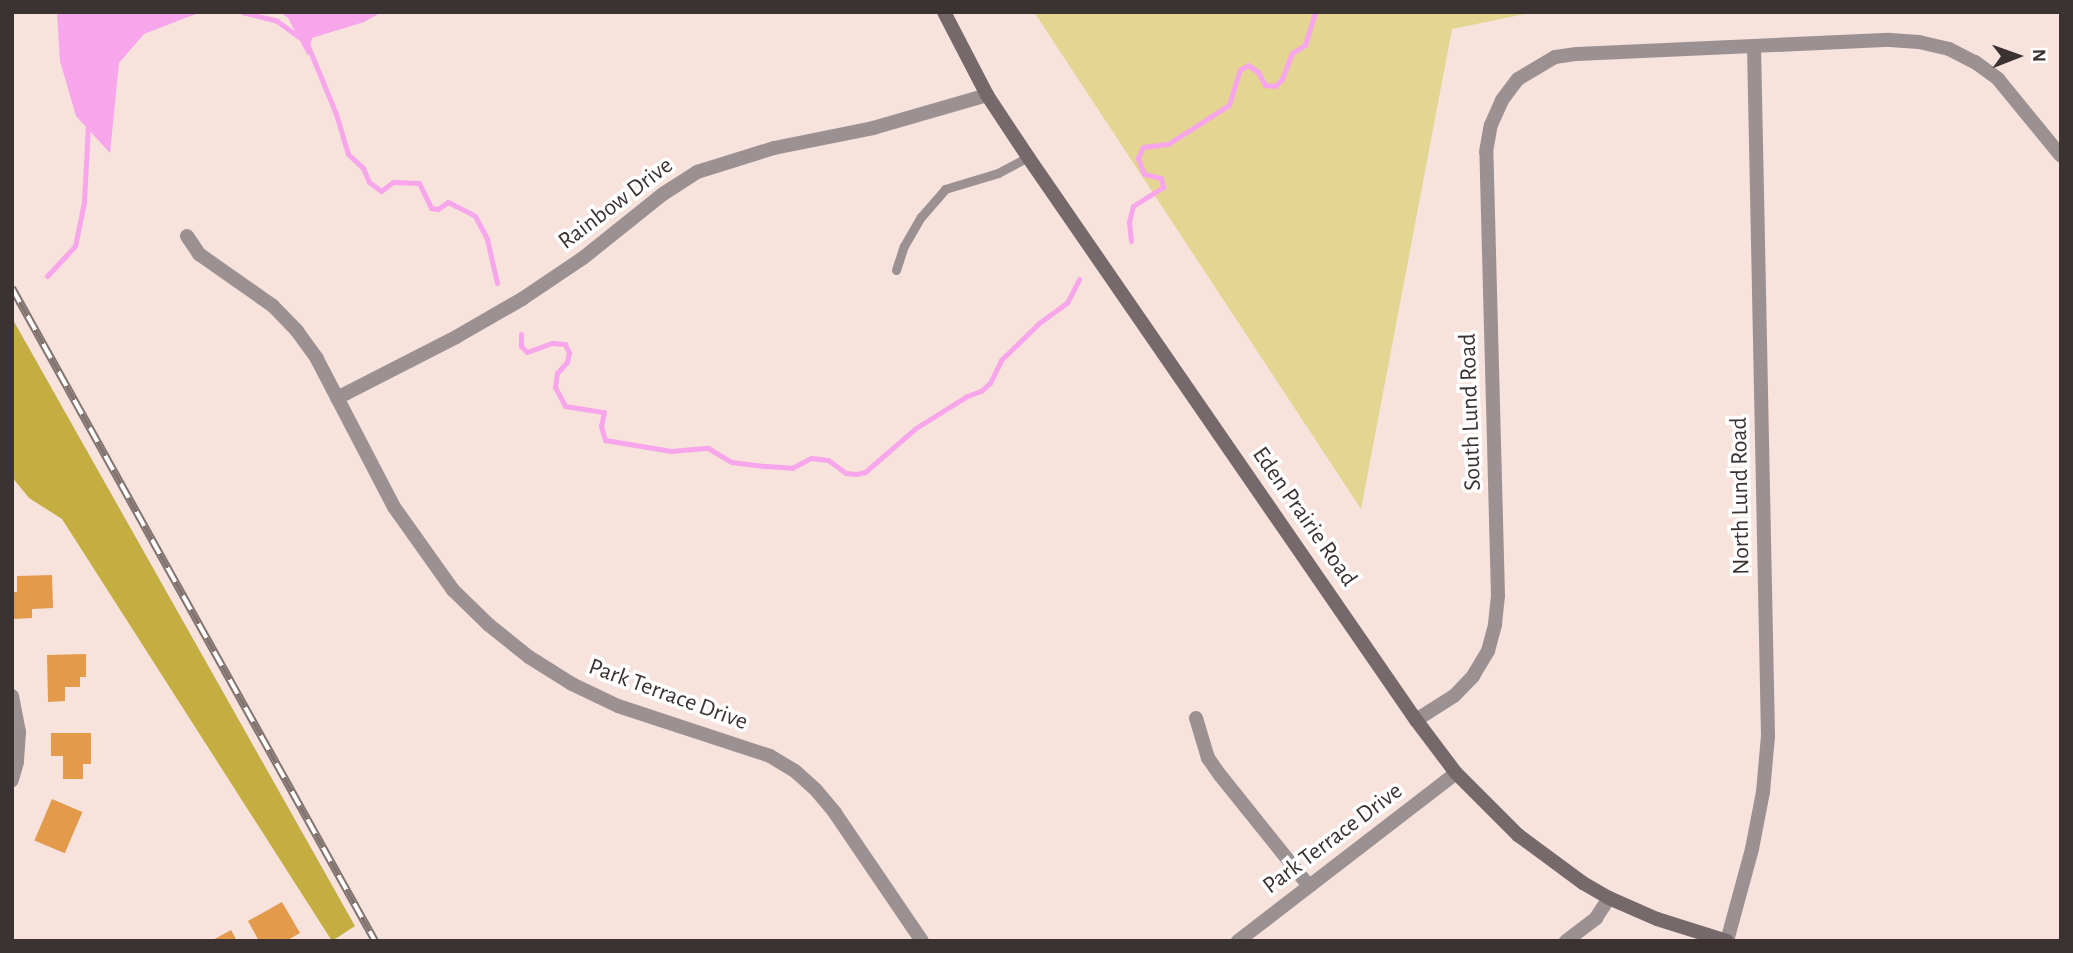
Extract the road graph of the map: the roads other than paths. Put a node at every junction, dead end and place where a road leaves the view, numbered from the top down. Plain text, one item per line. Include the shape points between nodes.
1 (944, 12) edge
2 (1754, 46) junction
3 (988, 95) junction
4 (2059, 150) edge
5 (1028, 157) junction
6 (187, 236) dead end
7 (896, 270) dead end
8 (337, 398) junction
9 (12, 696) edge
10 (1196, 718) dead end
11 (1416, 720) junction
12 (1457, 773) junction
13 (12, 779) edge
14 (1310, 886) junction
15 (1609, 898) junction
16 (922, 941) edge
17 (1238, 941) edge
18 (1566, 941) edge
19 (1727, 941) edge

1 - 3 main road, Eden Prairie Road
2 - 4 street via 1890,40 1949,49 1998,79
2 - 11 street, South Lund Road via 1555,57 1518,79 1502,100 1486,152 1498,596 1495,624 1488,651 1473,676 1454,696
2 - 19 street, North Lund Road via 1768,736 1752,849
3 - 5 main road, Eden Prairie Road
3 - 8 street, Rainbow Drive via 873,128 774,148 697,172 522,299
5 - 7 lane via 998,173 945,189 921,217
5 - 11 main road, Eden Prairie Road
6 - 8 street, Park Terrace Drive via 208,261 273,306 297,331
8 - 16 street, Park Terrace Drive via 394,507 422,549 453,590 489,625 572,684 618,706 770,756 795,771 835,813
9 - 13 street via 19,732
10 - 14 street via 1208,758
11 - 12 main road, Eden Prairie Road
12 - 14 street, Park Terrace Drive
12 - 15 main road, Eden Prairie Road via 1518,835
14 - 17 street, Park Terrace Drive
15 - 18 street via 1596,918
15 - 19 main road, Eden Prairie Road

